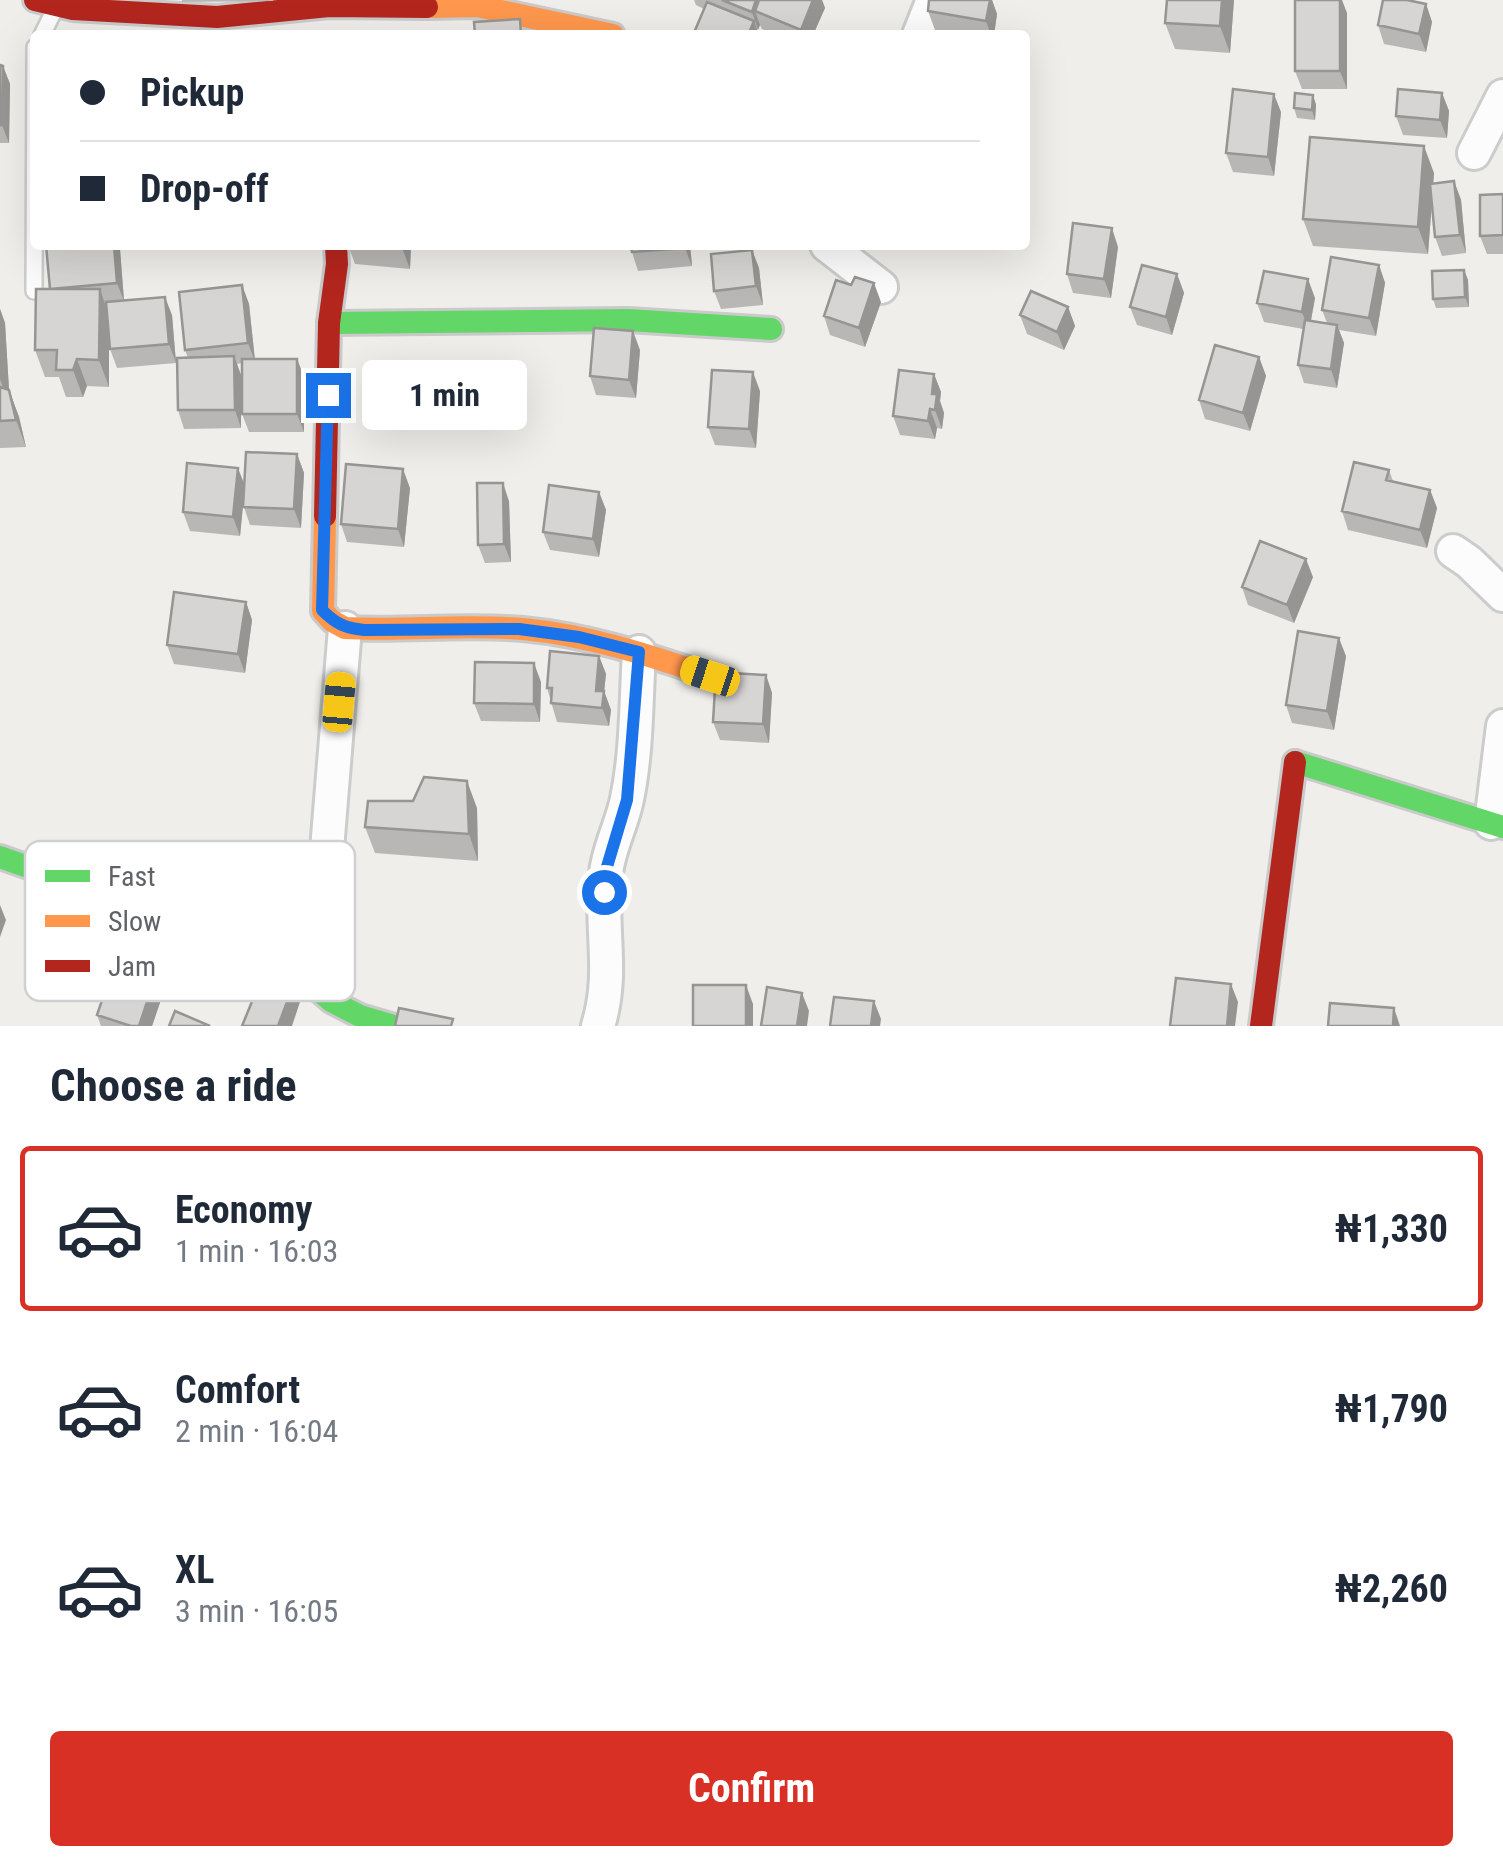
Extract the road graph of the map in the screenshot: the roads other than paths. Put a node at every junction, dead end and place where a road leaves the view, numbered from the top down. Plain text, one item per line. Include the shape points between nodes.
1 (933, 0) edge
2 (46, 3) edge
3 (373, 4) edge
4 (330, 21) edge
5 (43, 30) edge
6 (590, 30) edge
7 (921, 30) edge
8 (1503, 96) edge
9 (1474, 154) dead end
10 (34, 250) edge
11 (336, 250) edge
12 (832, 250) edge
13 (880, 287) dead end
14 (34, 291) edge
15 (330, 323) junction
16 (770, 329) dead end
17 (1453, 551) dead end
18 (1503, 595) edge
19 (345, 628) junction
20 (639, 652) junction
21 (710, 676) dead end
22 (1503, 726) edge
23 (1497, 825) edge
24 (328, 841) edge
25 (0, 857) edge
26 (25, 866) edge
27 (330, 1001) edge
28 (394, 1026) edge
29 (598, 1026) edge
30 (1261, 1026) edge

1 - 7 street
2 - 4 street
2 - 5 lane
3 - 4 street
3 - 6 street via 477,6
8 - 9 street
10 - 14 lane
11 - 15 street
12 - 13 street
15 - 16 street via 628,320
15 - 19 street via 322,610
17 - 18 street
19 - 20 street via 519,629
19 - 24 street
20 - 21 street
20 - 29 street via 627,800 606,870 608,969
22 - 23 street
23 - 30 street via 1295,762
25 - 26 street
27 - 28 street

